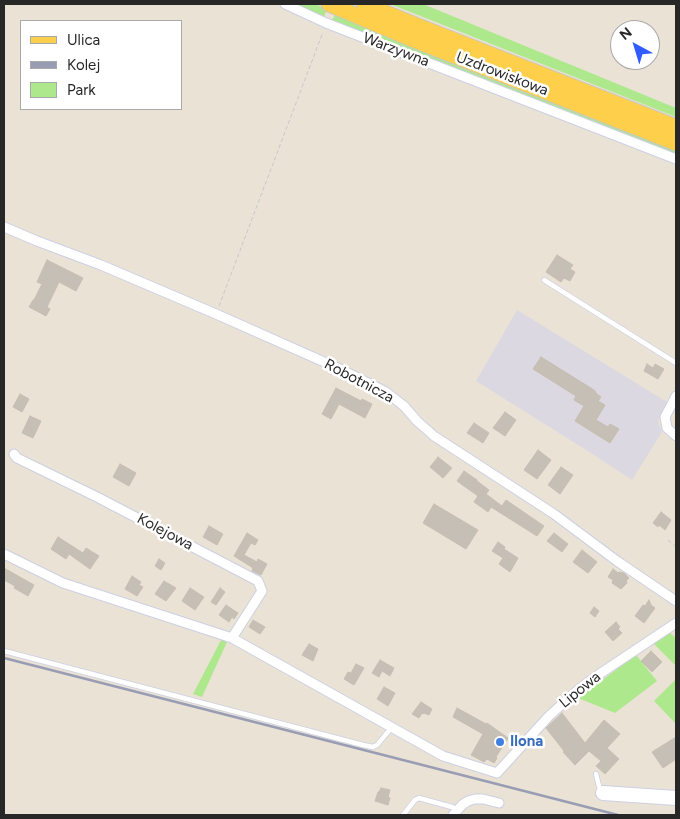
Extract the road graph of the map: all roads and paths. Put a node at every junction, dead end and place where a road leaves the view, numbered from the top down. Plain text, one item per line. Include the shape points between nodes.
1 (285, 4) edge
2 (329, 4) edge
3 (364, 4) edge
4 (326, 23) junction
5 (676, 127) edge
6 (676, 143) edge
7 (676, 159) edge
8 (4, 226) edge
9 (544, 280) dead end
10 (216, 314) junction
11 (676, 363) edge
12 (676, 396) edge
13 (676, 436) edge
14 (14, 454) dead end
15 (668, 540) dead end
16 (676, 547) edge
17 (4, 554) edge
18 (676, 602) edge
19 (676, 623) edge
20 (232, 638) junction
21 (4, 651) edge
22 (392, 728) junction
23 (596, 774) dead end
24 (603, 793) joint
25 (676, 798) edge
26 (498, 803) dead end
27 (455, 812) edge
28 (403, 815) edge

1 - 4 street, Warzywna
2 - 6 main road, Uzdrowiskowa
3 - 5 main road, Uzdrowiskowa
4 - 7 street, Warzywna
4 - 10 path
8 - 10 street, Robotnicza
9 - 11 lane
10 - 18 street, Robotnicza via 386,392 434,436 554,514
12 - 13 street via 665,417 667,428
14 - 20 street, Kolejowa via 258,581 262,591
15 - 16 path
17 - 20 street via 63,583
19 - 22 street, Lipowa via 579,689 548,716 497,774 442,756
20 - 22 street
21 - 22 lane via 373,747
23 - 24 lane
24 - 25 street
26 - 27 street via 475,799
27 - 28 lane via 452,807 419,798

